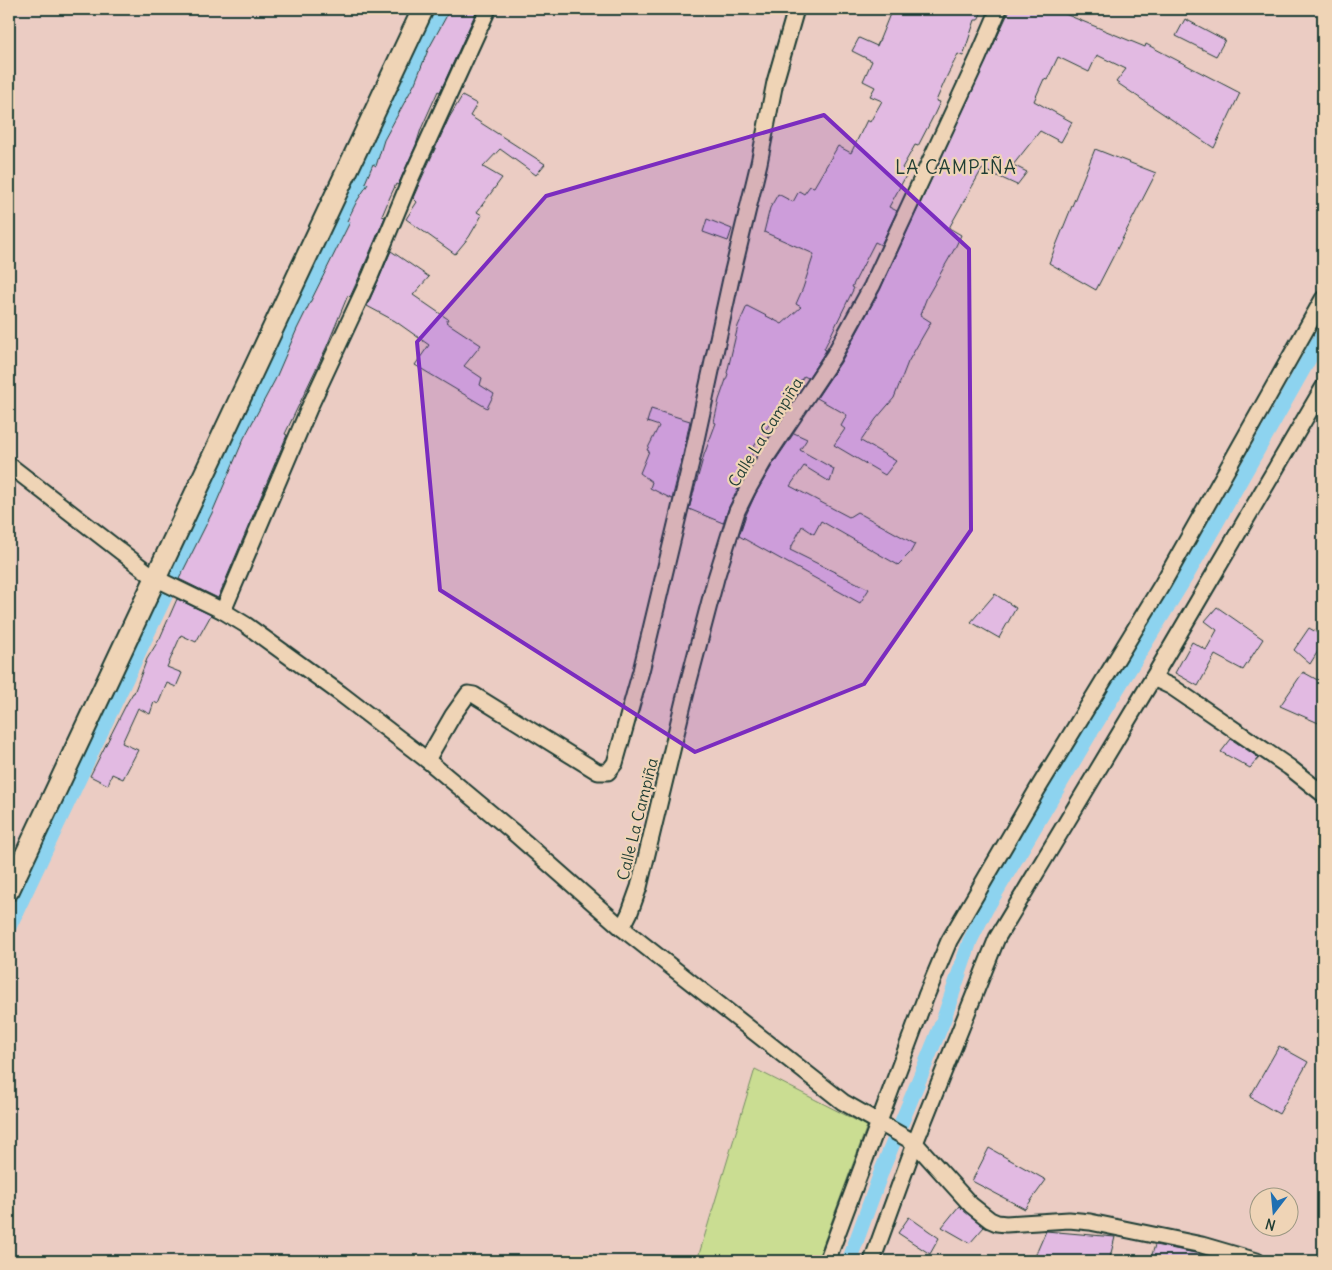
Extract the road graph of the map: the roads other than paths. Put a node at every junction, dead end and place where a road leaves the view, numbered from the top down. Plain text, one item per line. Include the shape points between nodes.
1 (423, 9) edge
2 (488, 9) edge
3 (796, 9) edge
4 (999, 9) edge
5 (1323, 299) edge
6 (1323, 388) edge
7 (9, 465) edge
8 (164, 583) junction
9 (223, 611) junction
10 (1153, 678) junction
11 (426, 760) junction
12 (1323, 794) edge
13 (9, 890) edge
14 (622, 928) junction
15 (882, 1124) junction
16 (909, 1139) junction
17 (827, 1261) edge
18 (872, 1261) edge
19 (1257, 1261) edge

1 - 8 main road
2 - 9 street via 310,406
3 - 11 street via 775,82 644,661 615,763 608,772 598,772 468,694
4 - 14 street, Calle La Campiña via 872,286 833,357 765,459 737,511 713,587 639,887
5 - 15 street via 1163,583 949,941 926,996
6 - 10 street
7 - 8 street
8 - 9 street
8 - 13 main road
9 - 11 street via 333,688
10 - 12 street via 1196,703
10 - 16 street via 997,938
11 - 14 street
14 - 15 street via 843,1102
15 - 16 street
15 - 17 street
16 - 18 street
16 - 19 street via 971,1205 997,1223 1090,1222 1166,1236

